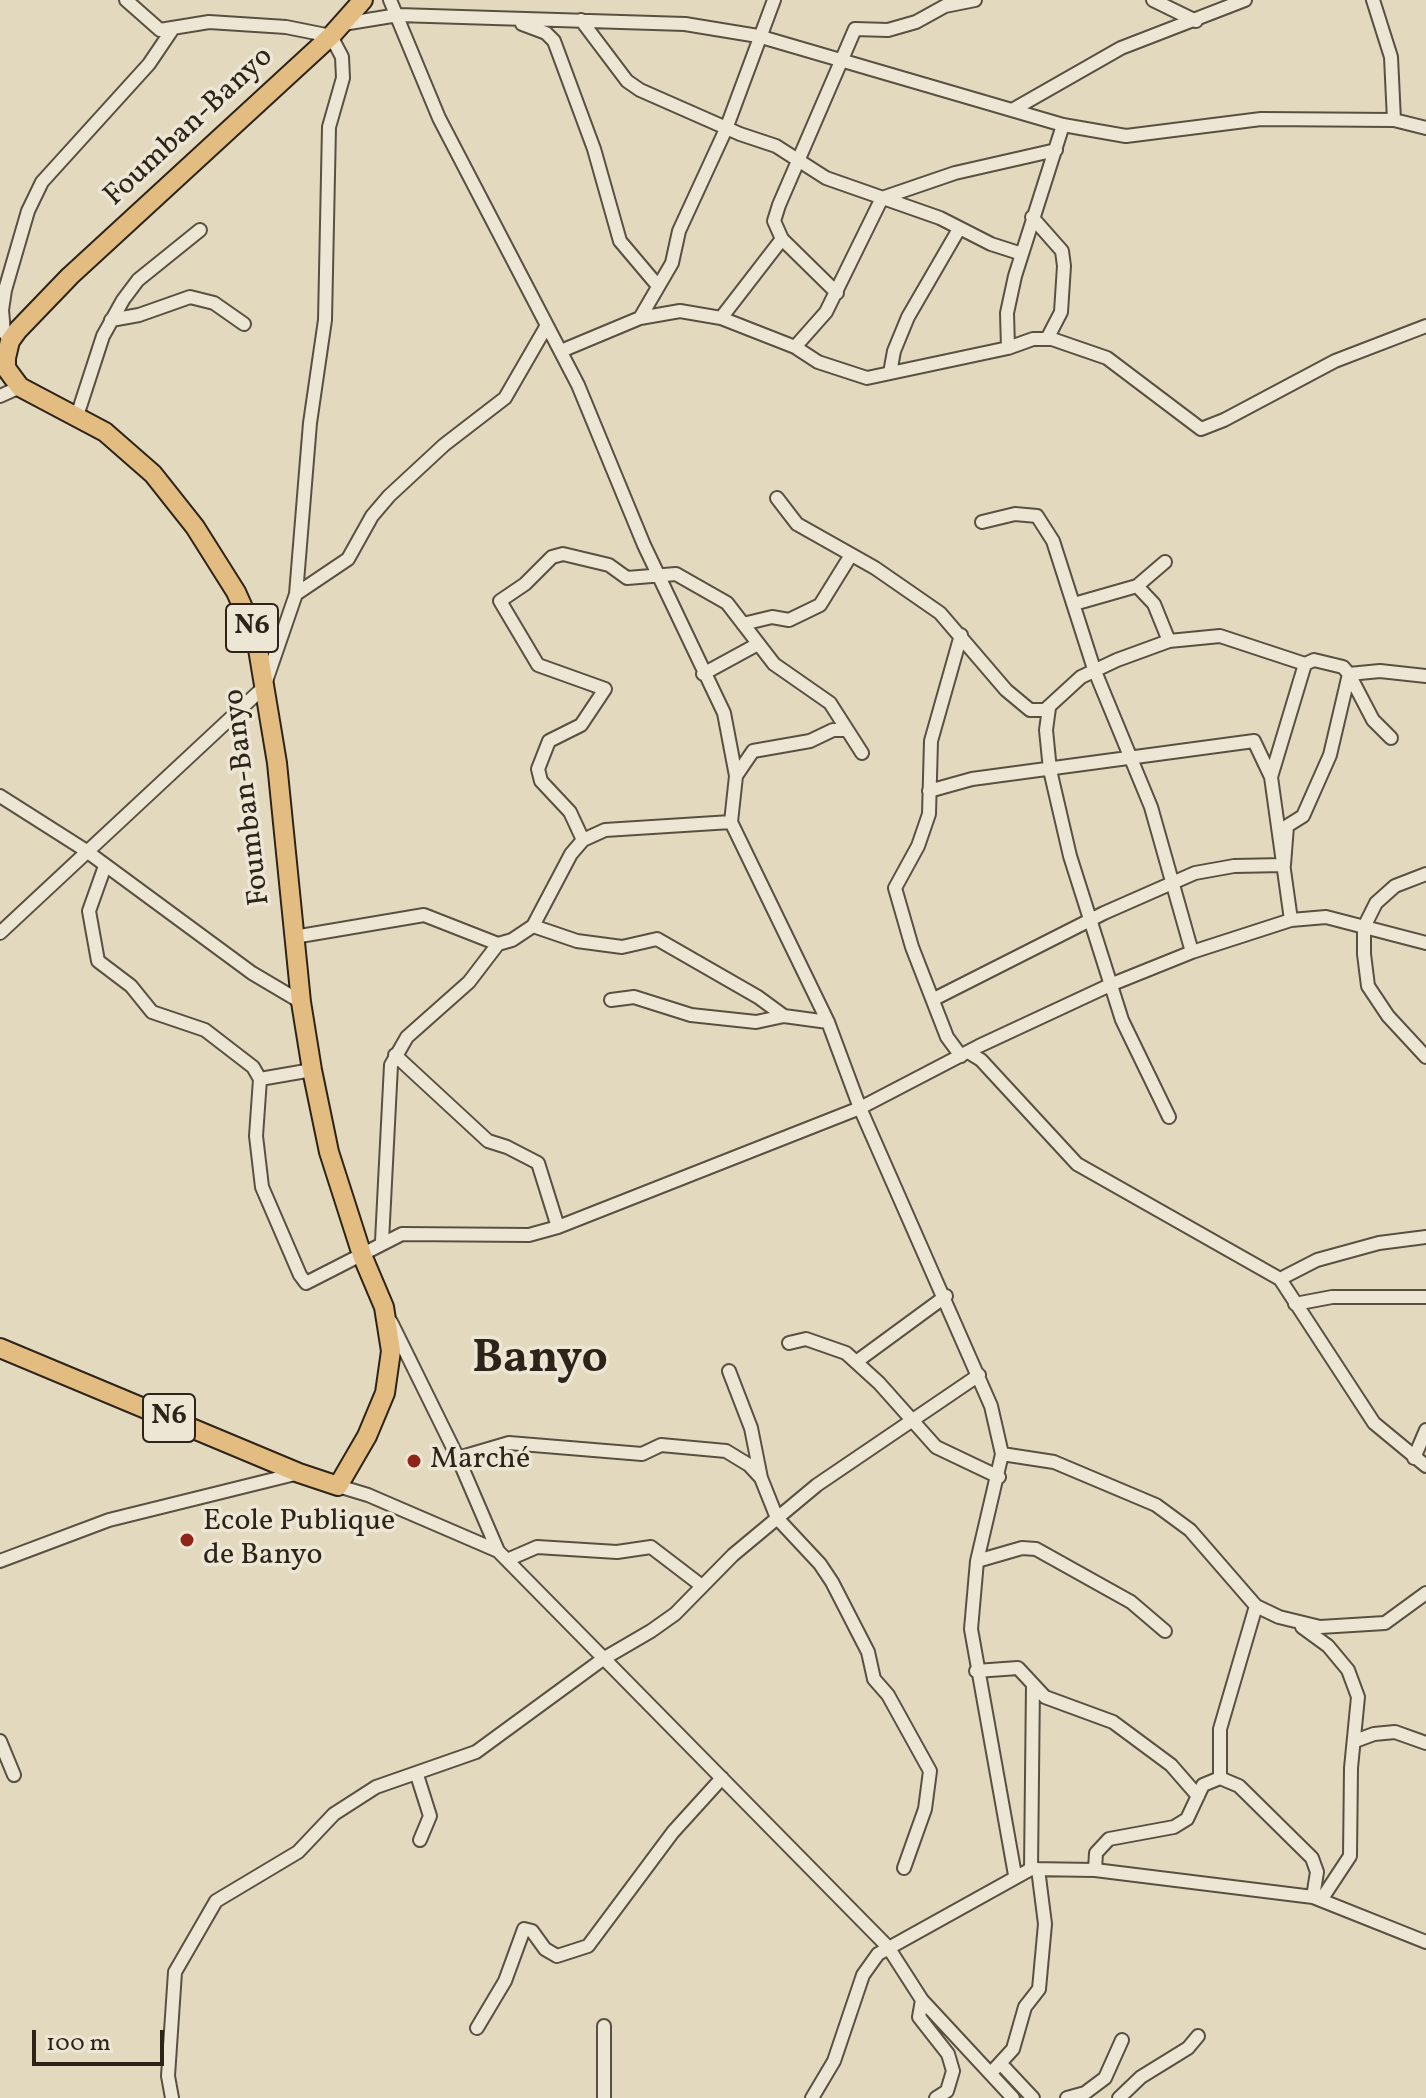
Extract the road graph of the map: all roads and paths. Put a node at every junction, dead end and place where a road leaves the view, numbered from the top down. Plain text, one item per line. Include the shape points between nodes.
1 (126, 0) edge
2 (363, 0) edge
3 (390, 0) edge
4 (774, 0) edge
5 (975, 0) edge
6 (1153, 0) edge
7 (1245, 0) edge
8 (1373, 0) edge
9 (1231, 3) edge
10 (398, 15) junction
11 (512, 20) junction
12 (581, 20) junction
13 (1196, 21) junction
14 (172, 30) junction
15 (337, 30) junction
16 (758, 36) junction
17 (840, 61) junction
18 (1014, 109) junction
19 (1394, 120) junction
20 (1063, 125) junction
21 (1426, 128) edge
22 (726, 129) junction
23 (1056, 150) junction
24 (797, 159) junction
25 (882, 198) junction
26 (1032, 217) junction
27 (959, 229) junction
28 (200, 230) dead end
29 (782, 239) junction
30 (1022, 254) junction
31 (658, 286) junction
32 (837, 293) junction
33 (2, 296) edge
34 (640, 318) junction
35 (721, 318) junction
36 (111, 320) junction
37 (244, 324) dead end
38 (1426, 326) edge
39 (546, 327) junction
40 (1047, 339) junction
41 (10, 341) junction
42 (795, 347) junction
43 (1008, 348) junction
44 (561, 351) junction
45 (890, 373) junction
46 (20, 387) junction
47 (0, 396) edge
48 (77, 416) junction
49 (777, 498) dead end
50 (982, 522) dead end
51 (851, 555) junction
52 (1165, 562) dead end
53 (657, 575) junction
54 (1137, 586) junction
55 (296, 594) junction
56 (1074, 604) junction
57 (743, 624) junction
58 (961, 635) junction
59 (1169, 641) junction
60 (758, 644) junction
61 (1305, 664) junction
62 (1094, 669) junction
63 (703, 674) junction
64 (1349, 674) junction
65 (1426, 676) edge
66 (264, 687) junction
67 (1049, 708) junction
68 (846, 730) junction
69 (1391, 738) dead end
70 (862, 753) dead end
71 (1131, 759) junction
72 (1050, 770) junction
73 (736, 776) junction
74 (1271, 777) junction
75 (929, 791) junction
76 (0, 796) edge
77 (731, 822) junction
78 (583, 840) junction
79 (85, 850) junction
80 (1284, 865) junction
81 (105, 866) junction
82 (1426, 874) edge
83 (1172, 883) junction
84 (1291, 920) junction
85 (1090, 921) junction
86 (533, 926) junction
87 (1364, 927) junction
88 (0, 933) edge
89 (294, 937) junction
90 (1426, 943) edge
91 (498, 944) junction
92 (1192, 952) junction
93 (1110, 985) junction
94 (934, 999) junction
95 (611, 1000) dead end
96 (301, 1002) junction
97 (784, 1016) junction
98 (828, 1022) junction
99 (964, 1054) junction
100 (395, 1055) junction
101 (1426, 1057) edge
102 (312, 1070) junction
103 (260, 1079) junction
104 (860, 1108) junction
105 (1169, 1117) dead end
106 (558, 1227) junction
107 (1426, 1237) edge
108 (382, 1241) junction
109 (362, 1255) junction
110 (1280, 1279) junction
111 (946, 1296) junction
112 (1426, 1297) edge
113 (1295, 1304) junction
114 (384, 1307) junction
115 (789, 1343) dead end
116 (0, 1348) edge
117 (856, 1362) junction
118 (729, 1371) dead end
119 (979, 1375) junction
120 (909, 1420) junction
121 (1426, 1430) edge
122 (1002, 1454) junction
123 (458, 1458) junction
124 (1414, 1458) junction
125 (1426, 1466) edge
126 (299, 1473) junction
127 (999, 1477) junction
128 (761, 1478) junction
129 (338, 1486) junction
130 (777, 1518) junction
131 (502, 1555) junction
132 (0, 1561) edge
133 (977, 1561) junction
134 (702, 1586) junction
135 (1426, 1593) edge
136 (1256, 1606) junction
137 (1292, 1620) junction
138 (1165, 1631) dead end
139 (603, 1659) junction
140 (976, 1671) junction
141 (1033, 1684) junction
142 (0, 1741) edge
143 (1355, 1741) junction
144 (1426, 1743) edge
145 (14, 1775) dead end
146 (417, 1775) junction
147 (722, 1778) junction
148 (1220, 1778) junction
149 (1198, 1796) junction
150 (420, 1840) dead end
151 (904, 1868) dead end
152 (1035, 1869) junction
153 (1095, 1870) junction
154 (1015, 1875) junction
155 (1317, 1898) junction
156 (1426, 1942) edge
157 (888, 1947) junction
158 (922, 2000) junction
159 (604, 2026) dead end
160 (477, 2028) dead end
161 (1198, 2036) dead end
162 (1122, 2040) dead end
163 (996, 2069) junction
164 (172, 2098) edge
165 (604, 2098) edge
166 (812, 2098) edge
167 (936, 2098) edge
168 (1013, 2098) edge
169 (1033, 2098) edge
170 (1067, 2098) edge
171 (1119, 2098) edge

1 - 14 street via 150,24
2 - 15 highway, Foumban-Banyo
3 - 10 street
4 - 16 street
5 - 17 street via 945,6 888,30 855,29
6 - 13 street
7 - 9 street
8 - 19 street via 1391,57
9 - 13 street
10 - 11 street
10 - 15 street
10 - 39 street via 439,118
11 - 12 street
11 - 31 street via 551,37 594,149 620,241
12 - 16 street via 685,24
12 - 22 street via 627,81
13 - 18 street via 1121,48
14 - 15 street via 228,22
14 - 33 street via 149,64 42,182
15 - 41 highway, Foumban-Banyo via 70,276
15 - 55 street via 343,78 329,127 325,320 310,423
16 - 17 street
16 - 22 street
17 - 18 street
17 - 24 street
18 - 20 street
19 - 20 street via 1261,119 1147,136
19 - 21 street
20 - 23 street
22 - 24 street
22 - 31 street
23 - 25 street via 955,173
23 - 26 street
24 - 25 street via 826,178
24 - 29 street via 774,221
25 - 27 street
25 - 32 street
26 - 30 street
26 - 40 street via 1062,251 1064,266 1061,312
27 - 30 street
27 - 45 street via 908,317
28 - 36 street via 138,280
29 - 32 street
29 - 35 street
30 - 43 street via 1009,303
31 - 34 street
32 - 42 street
33 - 41 street via 4,332
34 - 35 street via 680,311
34 - 44 street
35 - 42 street
36 - 37 street via 190,297 214,303
36 - 48 street
38 - 40 street via 1335,361 1201,429 1107,358
39 - 44 street
39 - 55 street via 505,398 389,496 348,559
40 - 43 street
41 - 46 highway via 6,368
42 - 45 street via 860,377
43 - 45 street
44 - 53 street
46 - 47 street
46 - 48 highway, Foumban-Banyo / N6
48 - 66 highway, Foumban-Banyo / N6 via 137,458 195,527 250,623
49 - 51 street via 791,520
50 - 56 street via 1015,514 1037,516 1061,559
51 - 57 street via 820,605 789,620 772,617
51 - 58 street via 935,609
52 - 54 street
53 - 57 street via 676,574 702,588 727,603
53 - 63 street
53 - 78 street via 627,578 609,565 563,554 552,557 500,601 538,665 605,689 581,725 549,741 538,769 541,781 570,812
54 - 56 street
54 - 59 street via 1154,604
55 - 66 street
56 - 62 street
57 - 60 street
58 - 67 street via 1026,708
58 - 75 street via 931,741
59 - 61 street via 1220,636
59 - 62 street
60 - 63 street
60 - 68 street via 774,664 830,703
61 - 64 street via 1314,660 1343,667
61 - 74 street
62 - 67 street
62 - 71 street
63 - 73 street via 724,713
64 - 65 street
64 - 69 street via 1373,720
64 - 80 street via 1330,755 1303,816 1287,826
66 - 79 street
66 - 89 highway, Foumban-Banyo / N6
67 - 72 street
68 - 70 street
68 - 73 street via 753,751
71 - 72 street
71 - 74 street via 1254,741
71 - 83 street
72 - 75 street via 972,779
72 - 85 street
73 - 77 street
74 - 80 street
75 - 94 street via 929,814 918,846 895,888
76 - 79 street
77 - 78 street via 605,830
77 - 98 street
78 - 86 street
79 - 81 street
79 - 88 street
80 - 83 street via 1212,868
80 - 84 street
81 - 96 street via 252,973
81 - 103 street via 90,905 98,961 131,986 152,1012 213,1035
82 - 87 street via 1395,886 1376,903
83 - 85 street
83 - 92 street
84 - 87 street via 1326,917
84 - 92 street
85 - 93 street
85 - 94 street
86 - 91 street
86 - 97 street via 577,941 622,947 657,939
87 - 90 street
87 - 101 street via 1368,986
89 - 91 street via 424,915
89 - 96 highway, Foumban-Banyo / N6
91 - 100 street via 469,982 417,1026
92 - 93 street
93 - 99 street
93 - 105 street
94 - 99 street via 947,1037
95 - 97 street via 634,997 691,1015 756,1022
96 - 102 highway, Foumban-Banyo / N6
97 - 98 street
98 - 104 street
99 - 104 street
99 - 110 street via 981,1060 1077,1164
100 - 106 street via 488,1141 538,1163
100 - 108 street via 387,1092
102 - 103 street
102 - 109 highway, Foumban-Banyo / N6 via 329,1152
103 - 109 street via 256,1136 262,1187 300,1275 310,1282
104 - 106 street
104 - 111 street
106 - 108 street via 529,1235 402,1234
107 - 110 street via 1329,1257
108 - 109 street
109 - 114 highway, Foumban-Banyo / N6
110 - 113 street
111 - 117 street
111 - 119 street
112 - 113 street via 1332,1297
113 - 124 street via 1374,1423
114 - 123 street
114 - 129 highway, Foumban-Banyo / N6 via 391,1351 385,1393
115 - 117 street via 814,1340
116 - 126 highway, N6
117 - 120 street
118 - 128 street via 751,1428
119 - 120 street
119 - 122 street
120 - 127 street via 945,1453
120 - 130 street
121 - 124 street
122 - 127 street
122 - 136 street via 1054,1462 1156,1505 1190,1530
123 - 128 street via 509,1443 642,1454 661,1445 705,1446 726,1451
123 - 131 street
124 - 125 street
126 - 129 highway, N6
126 - 132 street via 109,1520
127 - 133 street
128 - 130 street
129 - 131 street
130 - 134 street
130 - 151 street via 832,1582 868,1652 874,1679 930,1771 925,1809
131 - 134 street via 537,1547 617,1552 651,1547
131 - 139 street
133 - 138 street via 1036,1549 1131,1602
133 - 140 street via 971,1611
134 - 139 street via 675,1614
135 - 137 street via 1385,1623 1320,1627
136 - 137 street
136 - 148 street via 1220,1729
137 - 143 street via 1328,1646 1351,1676 1358,1697
139 - 146 street via 476,1752
139 - 147 street
140 - 141 street via 1018,1668
140 - 154 street
141 - 149 street via 1045,1697 1113,1722 1171,1765
141 - 152 street
142 - 145 street
143 - 144 street via 1395,1732
143 - 155 street via 1350,1856
146 - 150 street via 430,1816
146 - 164 street via 376,1787 334,1814 298,1852 216,1901 175,1972 168,2076
147 - 157 street
147 - 160 street via 673,1832 588,1946 557,1956 530,1929 522,1931 505,1981
148 - 149 street via 1203,1785
148 - 155 street via 1239,1786 1312,1858
149 - 153 street via 1187,1819 1174,1827 1109,1839 1096,1853
152 - 153 street
152 - 154 street
152 - 163 street via 1045,1924 1039,1989 1025,2007 1013,2049
153 - 155 street
154 - 157 street
155 - 156 street
157 - 158 street
157 - 166 street via 863,1975 834,2061
158 - 163 street
158 - 167 street via 919,2017 948,2054 953,2071 947,2091
159 - 165 street
161 - 171 street
162 - 170 street via 1105,2078
163 - 168 street
163 - 169 street

